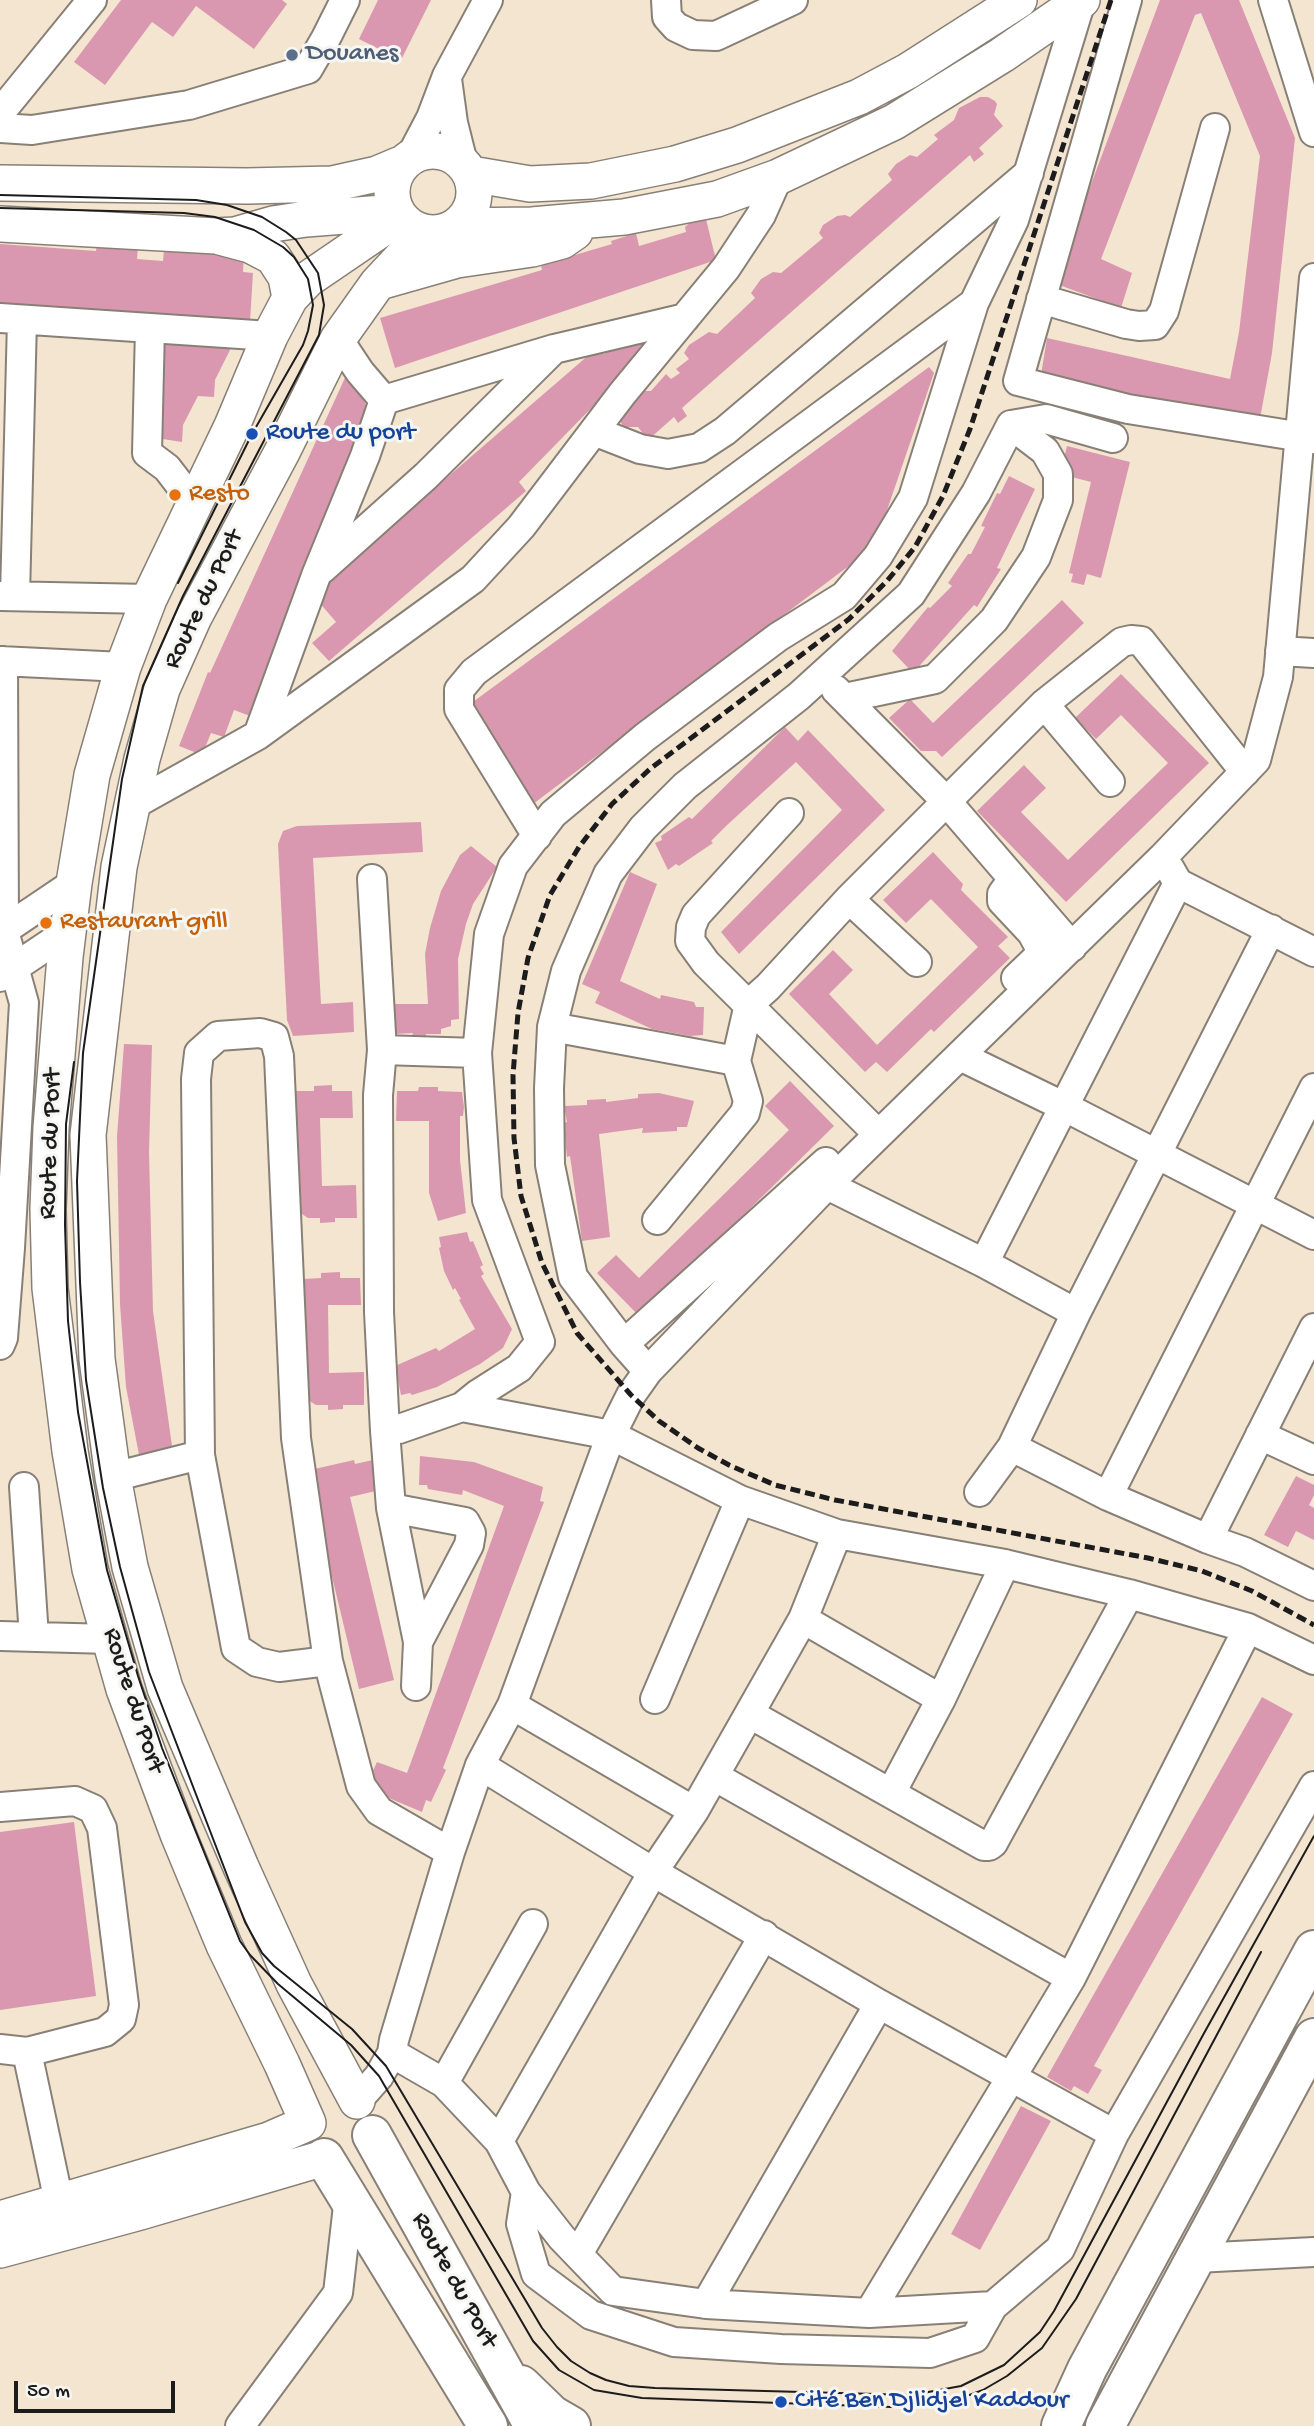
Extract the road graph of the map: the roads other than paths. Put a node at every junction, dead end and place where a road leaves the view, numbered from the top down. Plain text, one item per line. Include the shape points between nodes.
1 (92, 0) edge
2 (345, 0) edge
3 (488, 0) edge
4 (666, 0) edge
5 (793, 0) edge
6 (1081, 0) edge
7 (1127, 0) edge
8 (1273, 0) edge
9 (1012, 2) edge
10 (447, 76) junction
11 (0, 113) edge
12 (0, 128) edge
13 (1215, 128) dead end
14 (1314, 132) edge
15 (406, 160) junction
16 (467, 168) junction
17 (1029, 173) junction
18 (778, 177) junction
19 (0, 183) edge
20 (398, 214) junction
21 (590, 222) junction
22 (0, 224) edge
23 (444, 230) junction
24 (216, 236) junction
25 (476, 256) junction
26 (1314, 278) edge
27 (377, 284) junction
28 (290, 298) junction
29 (1041, 299) junction
30 (974, 303) junction
31 (685, 318) junction
32 (11, 319) edge
33 (150, 328) junction
34 (270, 336) junction
35 (338, 339) junction
36 (554, 349) junction
37 (384, 400) junction
38 (1011, 425) junction
39 (594, 431) junction
40 (1113, 438) dead end
41 (1306, 438) edge
42 (194, 503) junction
43 (317, 573) junction
44 (7, 596) edge
45 (149, 599) junction
46 (1280, 651) junction
47 (1314, 653) edge
48 (2, 661) edge
49 (123, 667) junction
50 (822, 675) junction
51 (845, 698) junction
52 (1044, 704) junction
53 (258, 735) junction
54 (1245, 772) junction
55 (1110, 782) dead end
56 (947, 802) junction
57 (131, 806) junction
58 (789, 813) dead end
59 (537, 836) junction
60 (1163, 858) junction
61 (372, 878) dead end
62 (1013, 879) junction
63 (74, 883) junction
64 (1178, 883) junction
65 (849, 899) junction
66 (1271, 929) junction
67 (69, 931) junction
68 (2, 932) edge
69 (1072, 947) junction
70 (1314, 953) edge
71 (917, 962) dead end
72 (7, 972) edge
73 (749, 1004) junction
74 (552, 1027) junction
75 (382, 1049) junction
76 (477, 1054) junction
77 (960, 1056) junction
78 (736, 1061) junction
79 (1314, 1088) edge
80 (1065, 1107) junction
81 (873, 1129) junction
82 (1158, 1154) junction
83 (827, 1185) junction
84 (1254, 1205) junction
85 (657, 1220) dead end
86 (1314, 1235) edge
87 (5, 1249) edge
88 (984, 1263) junction
89 (1076, 1313) junction
90 (1314, 1328) edge
91 (624, 1344) junction
92 (0, 1345) edge
93 (648, 1371) junction
94 (462, 1407) junction
95 (385, 1430) junction
96 (611, 1435) junction
97 (1260, 1435) junction
98 (1012, 1447) junction
99 (200, 1455) junction
100 (1314, 1460) edge
101 (113, 1478) junction
102 (24, 1487) dead end
103 (979, 1492) dead end
104 (1108, 1496) junction
105 (740, 1500) junction
106 (391, 1508) junction
107 (837, 1534) junction
108 (1208, 1539) junction
109 (1004, 1564) junction
110 (1314, 1586) edge
111 (1129, 1594) junction
112 (803, 1619) junction
113 (1248, 1628) junction
114 (0, 1636) edge
115 (33, 1637) junction
116 (110, 1639) junction
117 (418, 1642) junction
118 (1314, 1660) edge
119 (328, 1661) junction
120 (416, 1686) dead end
121 (655, 1699) dead end
122 (941, 1699) junction
123 (512, 1705) junction
124 (750, 1714) junction
125 (480, 1765) junction
126 (714, 1776) junction
127 (1314, 1786) edge
128 (891, 1793) junction
129 (0, 1807) edge
130 (694, 1811) junction
131 (450, 1852) junction
132 (653, 1872) junction
133 (533, 1924) dead end
134 (764, 1935) junction
135 (1314, 1950) edge
136 (1071, 1979) junction
137 (879, 2004) junction
138 (1314, 2038) edge
139 (14, 2051) edge
140 (392, 2053) junction
141 (1011, 2077) junction
142 (444, 2083) junction
143 (364, 2118) junction
144 (308, 2123) junction
145 (1114, 2134) junction
146 (499, 2141) junction
147 (324, 2158) junction
148 (526, 2192) junction
149 (349, 2197) junction
150 (59, 2202) junction
151 (0, 2225) edge
152 (1314, 2252) edge
153 (578, 2255) junction
154 (1196, 2258) junction
155 (706, 2304) junction
156 (993, 2306) junction
157 (869, 2312) junction
158 (499, 2363) junction
159 (1087, 2369) junction
160 (240, 2426) edge
161 (488, 2426) edge
162 (534, 2426) edge
163 (570, 2426) edge
164 (1031, 2426) edge
165 (1061, 2426) edge
166 (1105, 2426) edge

1 - 11 street
2 - 12 street via 307,69 190,105 32,130
3 - 10 street
4 - 5 street via 667,17 676,27 693,35 716,36
6 - 17 street
6 - 18 main road via 894,122
7 - 29 street
8 - 14 street
9 - 16 main road via 908,71 859,97 712,153 561,184 530,184
10 - 15 street via 431,118
10 - 16 street via 453,123
13 - 29 street via 1164,311 1155,325 1126,324
15 - 16 main road via 438,150 452,154
15 - 19 main road via 366,177 332,184
15 - 20 main road via 391,188
16 - 23 main road via 473,202 467,215
17 - 30 street via 1014,219
17 - 39 street via 725,431 699,448 668,454 640,449
18 - 21 main road via 717,199
18 - 31 street via 761,215
20 - 23 main road via 419,231
20 - 24 main road via 306,219
20 - 28 main road, Route du Port via 308,279
21 - 23 main road
21 - 25 main road via 562,241
22 - 24 main road
23 - 25 main road via 455,244
23 - 27 main road, Route du Port via 406,253
24 - 28 main road via 250,245 272,257 286,277
25 - 27 main road
26 - 41 street
27 - 35 main road, Route du Port
28 - 34 main road, Route du Port
29 - 41 street via 1018,381 1128,409
30 - 59 street via 913,498 878,556 844,596 778,637 645,737 553,814
30 - 59 street via 466,681 459,690 459,709
31 - 36 street
31 - 39 street
32 - 33 street
32 - 44 street
33 - 34 street
33 - 42 street via 147,453 167,467
34 - 42 main road, Route du Port
35 - 37 street
35 - 57 main road, Route du Port via 177,653 151,723
36 - 37 street
36 - 43 street via 426,477
37 - 43 street
38 - 40 street via 1046,419
38 - 50 street via 976,493 911,594
38 - 51 street via 1045,451 1058,474 1058,500 1036,558 994,620 935,679
39 - 53 street via 521,527 473,579
41 - 46 street
42 - 45 main road, Route du Port
43 - 53 street
44 - 45 street
45 - 49 main road, Route du Port
46 - 47 street
46 - 54 street via 1278,677 1256,760
48 - 49 street
48 - 68 street
49 - 63 main road, Route du Port via 92,775
50 - 51 street
50 - 74 street via 685,786 643,828 608,874 566,971
51 - 56 street
52 - 54 street via 1122,642 1141,641
52 - 55 street
52 - 56 street
53 - 57 street
54 - 60 street
56 - 62 street
56 - 65 street
57 - 101 main road, Route du Port via 119,867 88,1135 97,1359
58 - 73 street via 696,915 691,927 690,941 706,963
59 - 76 street via 513,866 489,934
60 - 64 street
60 - 69 street
61 - 75 street
62 - 69 street
62 - 81 street via 1002,901 1032,933 1039,956
63 - 67 main road, Route du Port
63 - 68 street
64 - 66 street
64 - 80 street
65 - 71 street
65 - 73 street
66 - 70 street
66 - 82 street
67 - 72 street
67 - 116 main road, Route du Port via 51,1128 50,1288 90,1569
68 - 72 street
69 - 77 street
72 - 87 street via 24,1003
73 - 78 street
73 - 81 street
74 - 78 street
74 - 91 street via 550,1165 573,1277
75 - 76 street
75 - 95 street via 379,1312
76 - 94 street via 487,1200 540,1342 519,1368
77 - 80 street
77 - 81 street
78 - 85 street via 748,1101 745,1113
79 - 84 street
80 - 82 street
80 - 88 street
81 - 83 street
81 - 91 street
82 - 84 street
82 - 89 street
83 - 88 street
83 - 93 street
84 - 86 street
84 - 104 street
87 - 92 street
88 - 89 street
89 - 98 street
90 - 97 street
91 - 93 street
93 - 96 street
94 - 95 street
94 - 96 street
95 - 106 street
96 - 105 street
96 - 123 street
97 - 100 street
97 - 108 street
98 - 103 street
98 - 104 street
99 - 101 street
99 - 119 street via 236,1648 257,1662 279,1667
99 - 119 street via 199,1054 218,1036 260,1033 274,1037 279,1056 296,1438
101 - 143 main road, Route du Port via 130,1567 165,1688 294,1983
102 - 115 street
104 - 108 street
105 - 107 street
105 - 121 street
106 - 117 street
106 - 117 street via 465,1522 471,1533
107 - 109 street
107 - 112 street
108 - 110 street
109 - 111 street
109 - 122 street
111 - 113 street
111 - 128 street via 993,1843 985,1846
112 - 122 street
112 - 124 street
113 - 118 street
113 - 136 street
114 - 115 street
115 - 116 street
116 - 144 main road, Route du Port via 183,1846
117 - 120 street
119 - 131 street via 362,1786 379,1811
122 - 128 street
123 - 125 street
123 - 130 street
124 - 126 street
124 - 128 street
125 - 131 street
125 - 132 street
126 - 130 street
126 - 136 street
127 - 145 street
129 - 139 street via 75,1801 93,1809 102,1828 124,2005 121,2019 105,2032
130 - 132 street
131 - 140 street
132 - 134 street
132 - 146 street
133 - 142 street
134 - 137 street
134 - 153 street
135 - 159 highway
136 - 141 street
137 - 141 street
137 - 155 street
138 - 154 highway
139 - 150 street
140 - 142 street
140 - 143 street
141 - 145 street
141 - 157 street
142 - 146 street
143 - 144 main road via 337,2097 318,2105
143 - 147 main road via 362,2153 354,2159
143 - 158 highway, Route du Port
144 - 147 main road via 310,2143
144 - 150 main road via 269,2140
145 - 156 street via 1060,2249
146 - 148 street
147 - 149 highway, Route du Port
147 - 151 main road
148 - 153 street
148 - 156 street via 521,2224 536,2274 591,2315 674,2342 930,2353 975,2338
149 - 160 street via 338,2293
149 - 161 highway, Route du Port
150 - 151 main road
152 - 154 street
153 - 155 street via 613,2291
154 - 166 highway
155 - 157 street
156 - 157 street
158 - 162 highway, Route du Port
158 - 163 highway via 552,2415
159 - 164 highway via 1044,2418
159 - 165 highway

